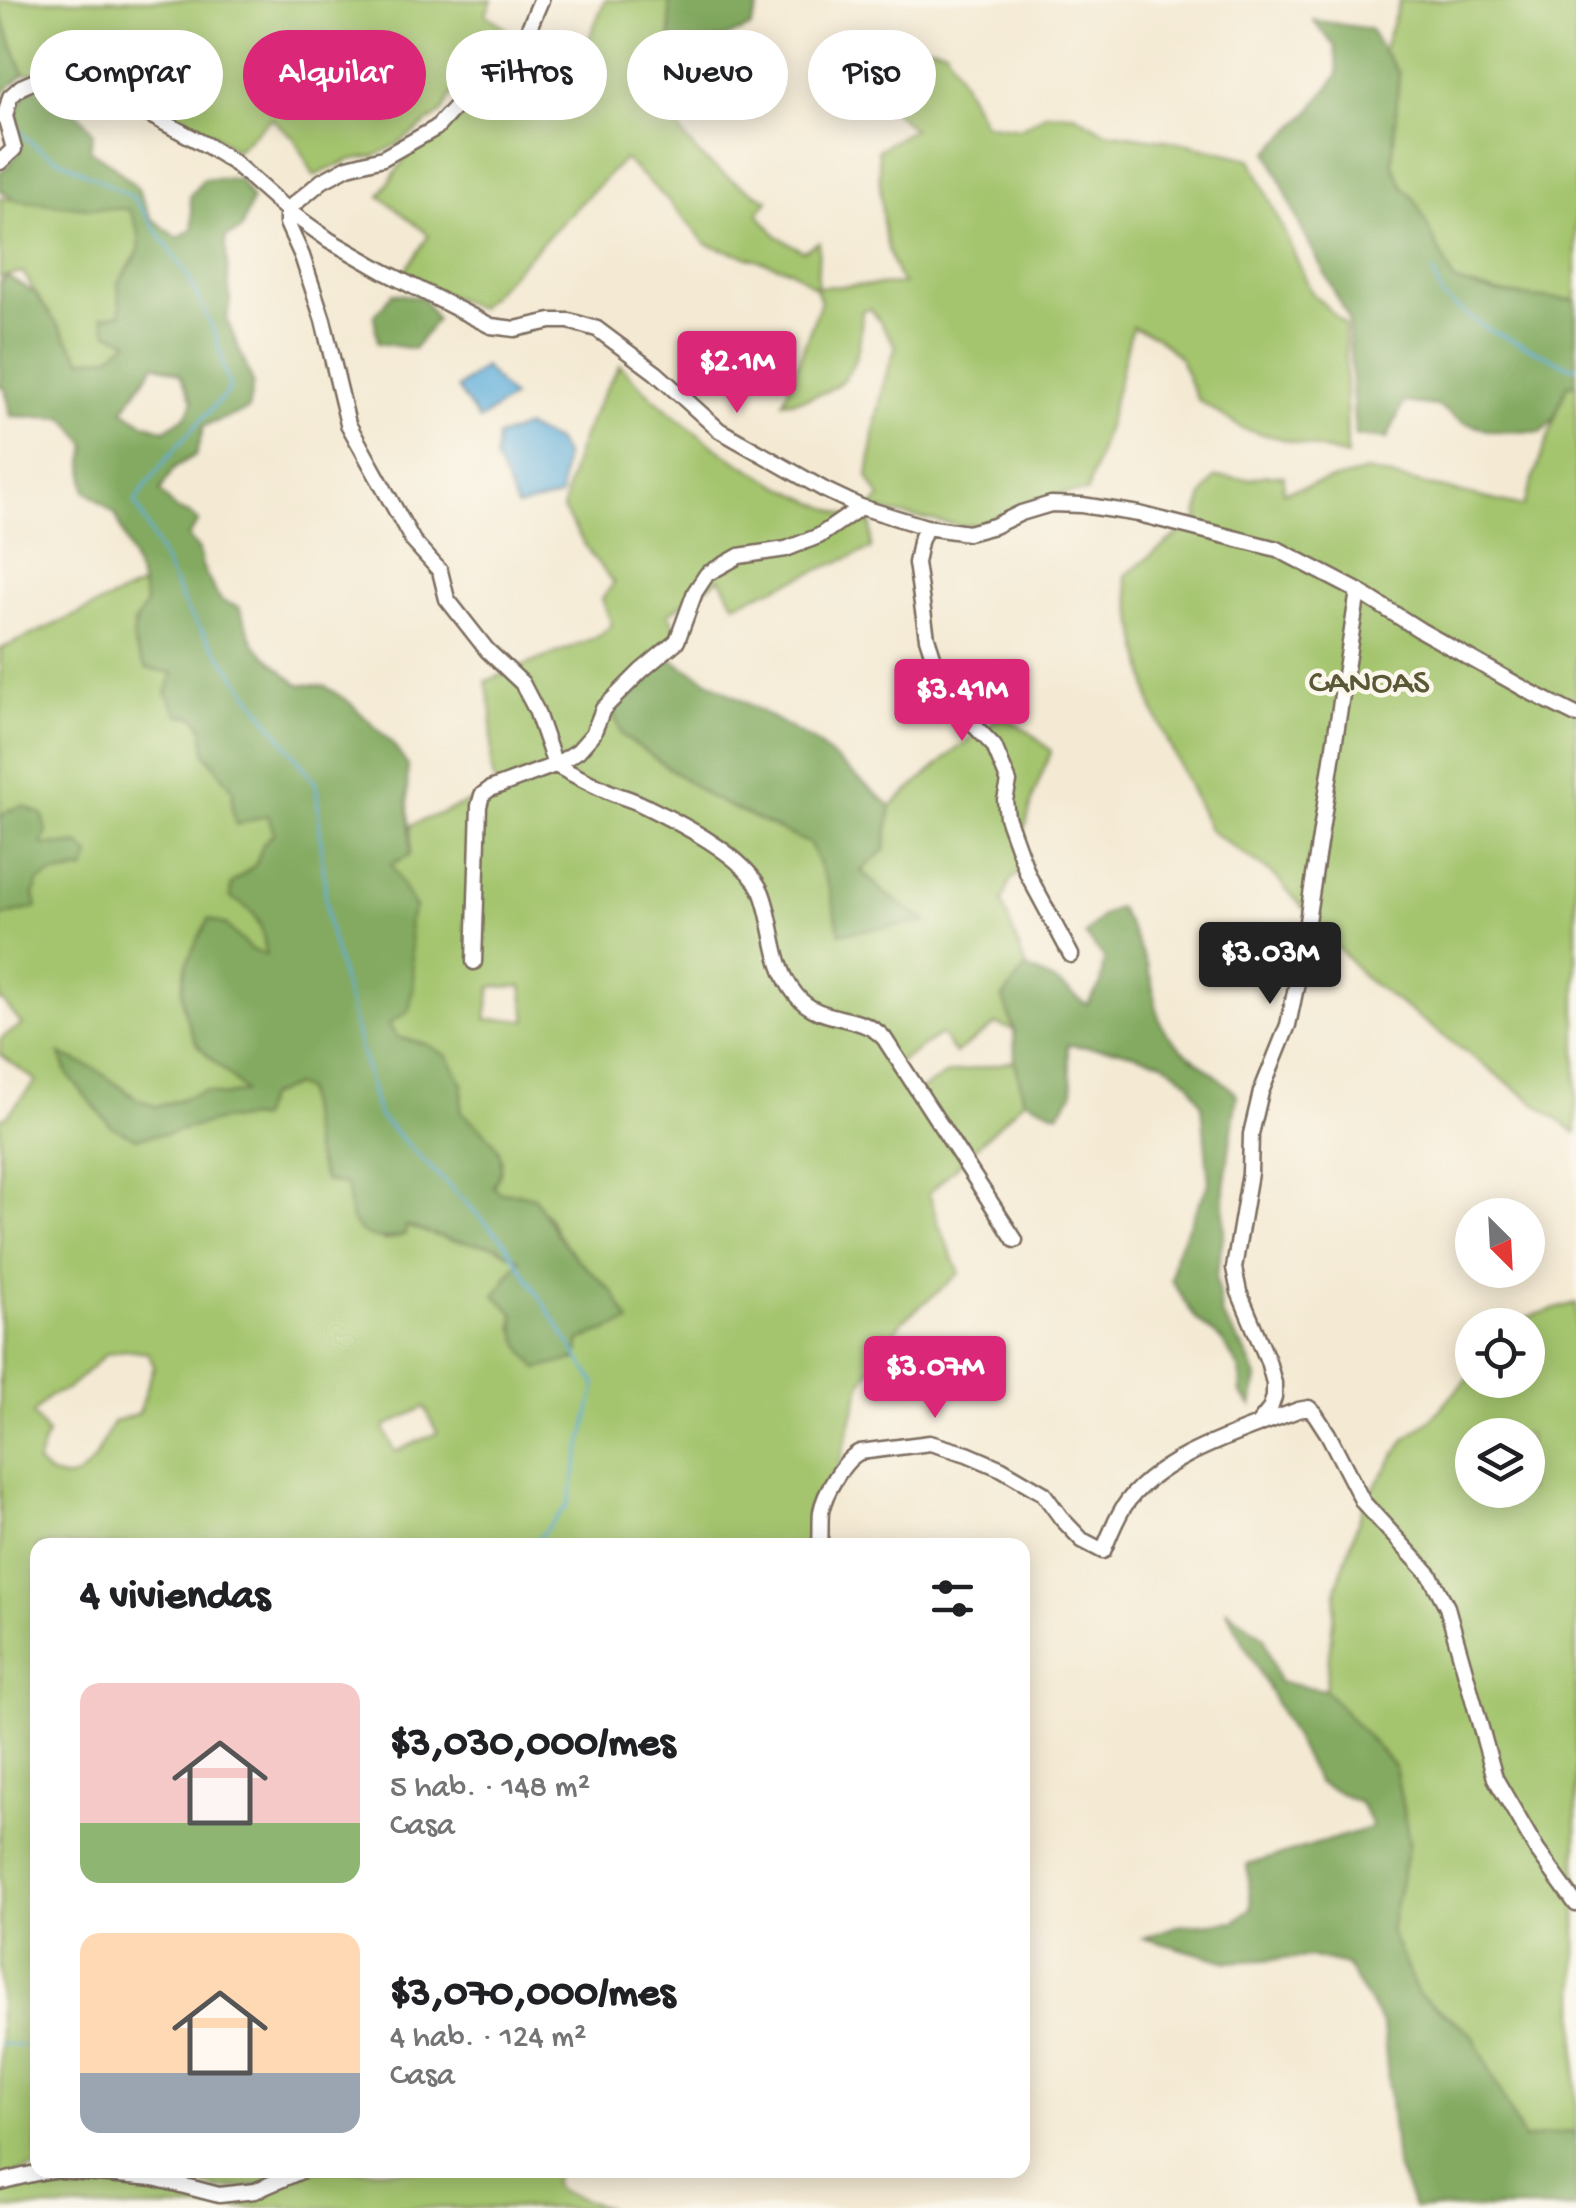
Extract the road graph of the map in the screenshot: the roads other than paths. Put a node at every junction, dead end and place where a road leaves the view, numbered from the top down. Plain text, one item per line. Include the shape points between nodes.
1 (542, 0) edge
2 (0, 162) edge
3 (287, 210) junction
4 (861, 506) junction
5 (926, 527) junction
6 (1358, 591) junction
7 (1576, 714) edge
8 (555, 764) junction
9 (1071, 955) dead end
10 (474, 962) dead end
11 (1016, 1240) dead end
12 (1256, 1426) junction
13 (820, 1538) edge
14 (1576, 1904) edge
15 (30, 2173) edge
16 (154, 2178) edge
17 (283, 2178) edge
18 (0, 2182) edge

1 - 3 street via 526,35 436,128 322,181
2 - 3 street via 14,149 5,116 10,97 36,81 56,81 110,98 208,146
3 - 4 street via 383,272 491,326 569,320 597,329 719,430
3 - 8 street via 348,424 413,541 440,571 447,599 522,682
4 - 5 street
4 - 8 street via 819,536 739,556 707,574 677,642 603,709 578,752
5 - 6 street via 968,532 1051,504 1082,505 1278,550
5 - 9 street via 916,563 935,663 964,715 994,746 1009,782 1006,817
6 - 7 street
6 - 12 street via 1300,974 1251,1134 1234,1268 1274,1383 1270,1409
8 - 10 street via 482,795
8 - 11 street via 705,837 750,874 796,996 826,1016 868,1025 884,1038
12 - 13 street via 1196,1450 1149,1480 1123,1506 1103,1551 1082,1540 1043,1492 930,1443 852,1456 826,1495
12 - 14 street via 1309,1408 1362,1502 1427,1569 1446,1607 1495,1778
15 - 18 street
16 - 17 street via 220,2195

